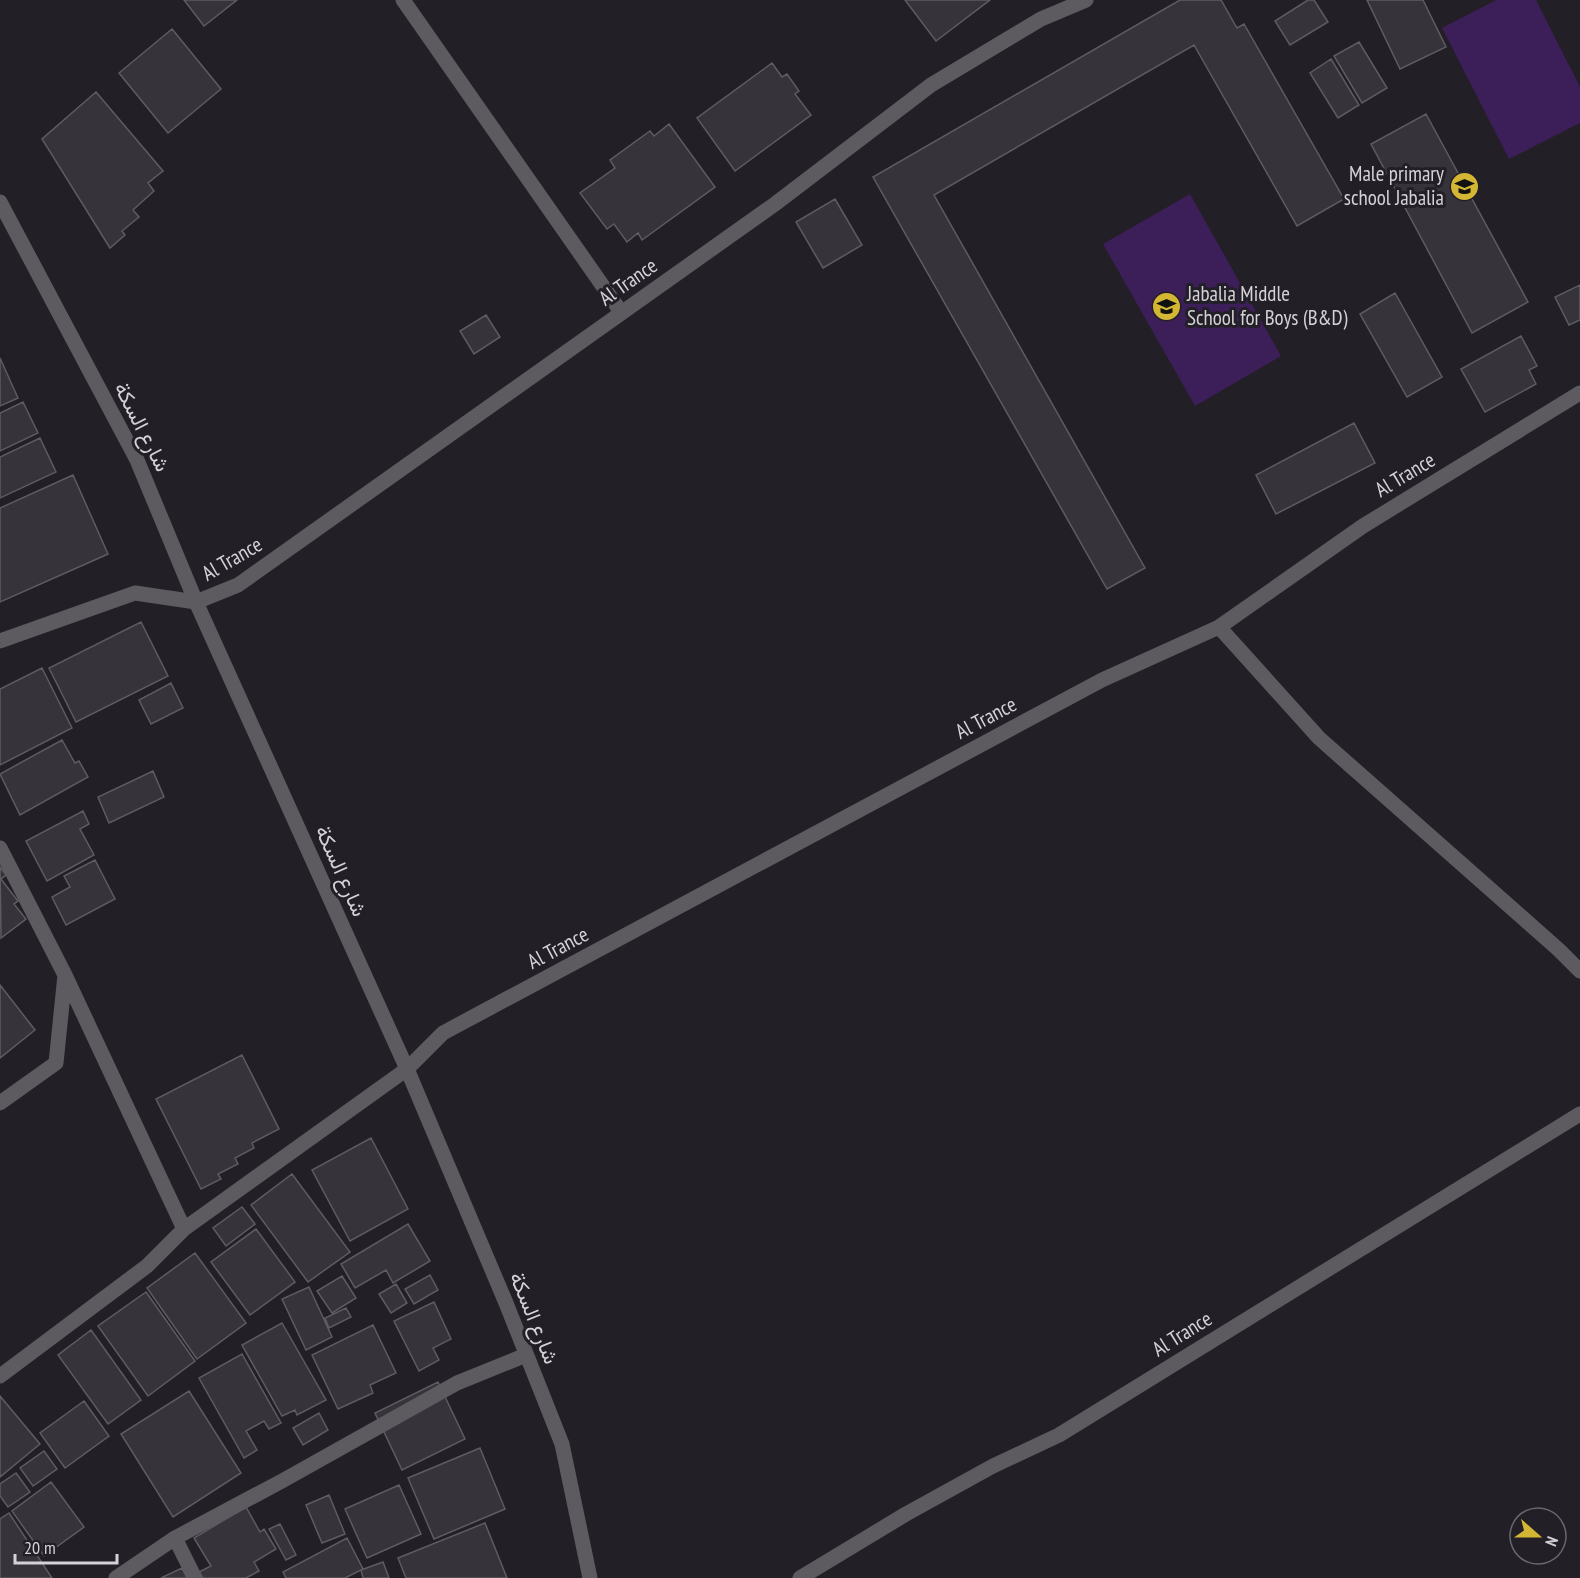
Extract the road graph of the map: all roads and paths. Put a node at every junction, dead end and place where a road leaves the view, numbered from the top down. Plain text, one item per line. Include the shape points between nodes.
1 (403, 0) edge
2 (1086, 0) edge
3 (0, 202) edge
4 (621, 312) junction
5 (1580, 393) edge
6 (196, 602) junction
7 (1219, 627) junction
8 (0, 641) edge
9 (0, 848) edge
10 (1580, 971) edge
11 (65, 975) junction
12 (407, 1069) junction
13 (0, 1103) edge
14 (1580, 1114) edge
15 (184, 1229) junction
16 (526, 1355) junction
17 (0, 1376) edge
18 (175, 1538) junction
19 (116, 1578) edge
20 (195, 1578) edge
21 (590, 1578) edge
22 (800, 1578) edge

1 - 4 street
2 - 4 street, Al Trance via 1041,19 931,85 775,204
3 - 6 street, شارع السكة via 137,460
4 - 6 street, Al Trance via 238,585
5 - 7 street, Al Trance via 1363,526
6 - 8 street via 135,593
6 - 12 street, شارع السكة
7 - 10 street via 1319,738
7 - 12 street, Al Trance via 1102,680 443,1033
9 - 11 street
11 - 13 street via 56,1063
11 - 15 street
12 - 15 street, Al Trance
12 - 16 street, شارع السكة
14 - 22 street, Al Trance via 1059,1435 906,1514
15 - 17 street, Al Trance via 147,1266
16 - 18 street via 457,1383
16 - 21 street, شارع السكة via 562,1444
18 - 19 street
18 - 20 street

